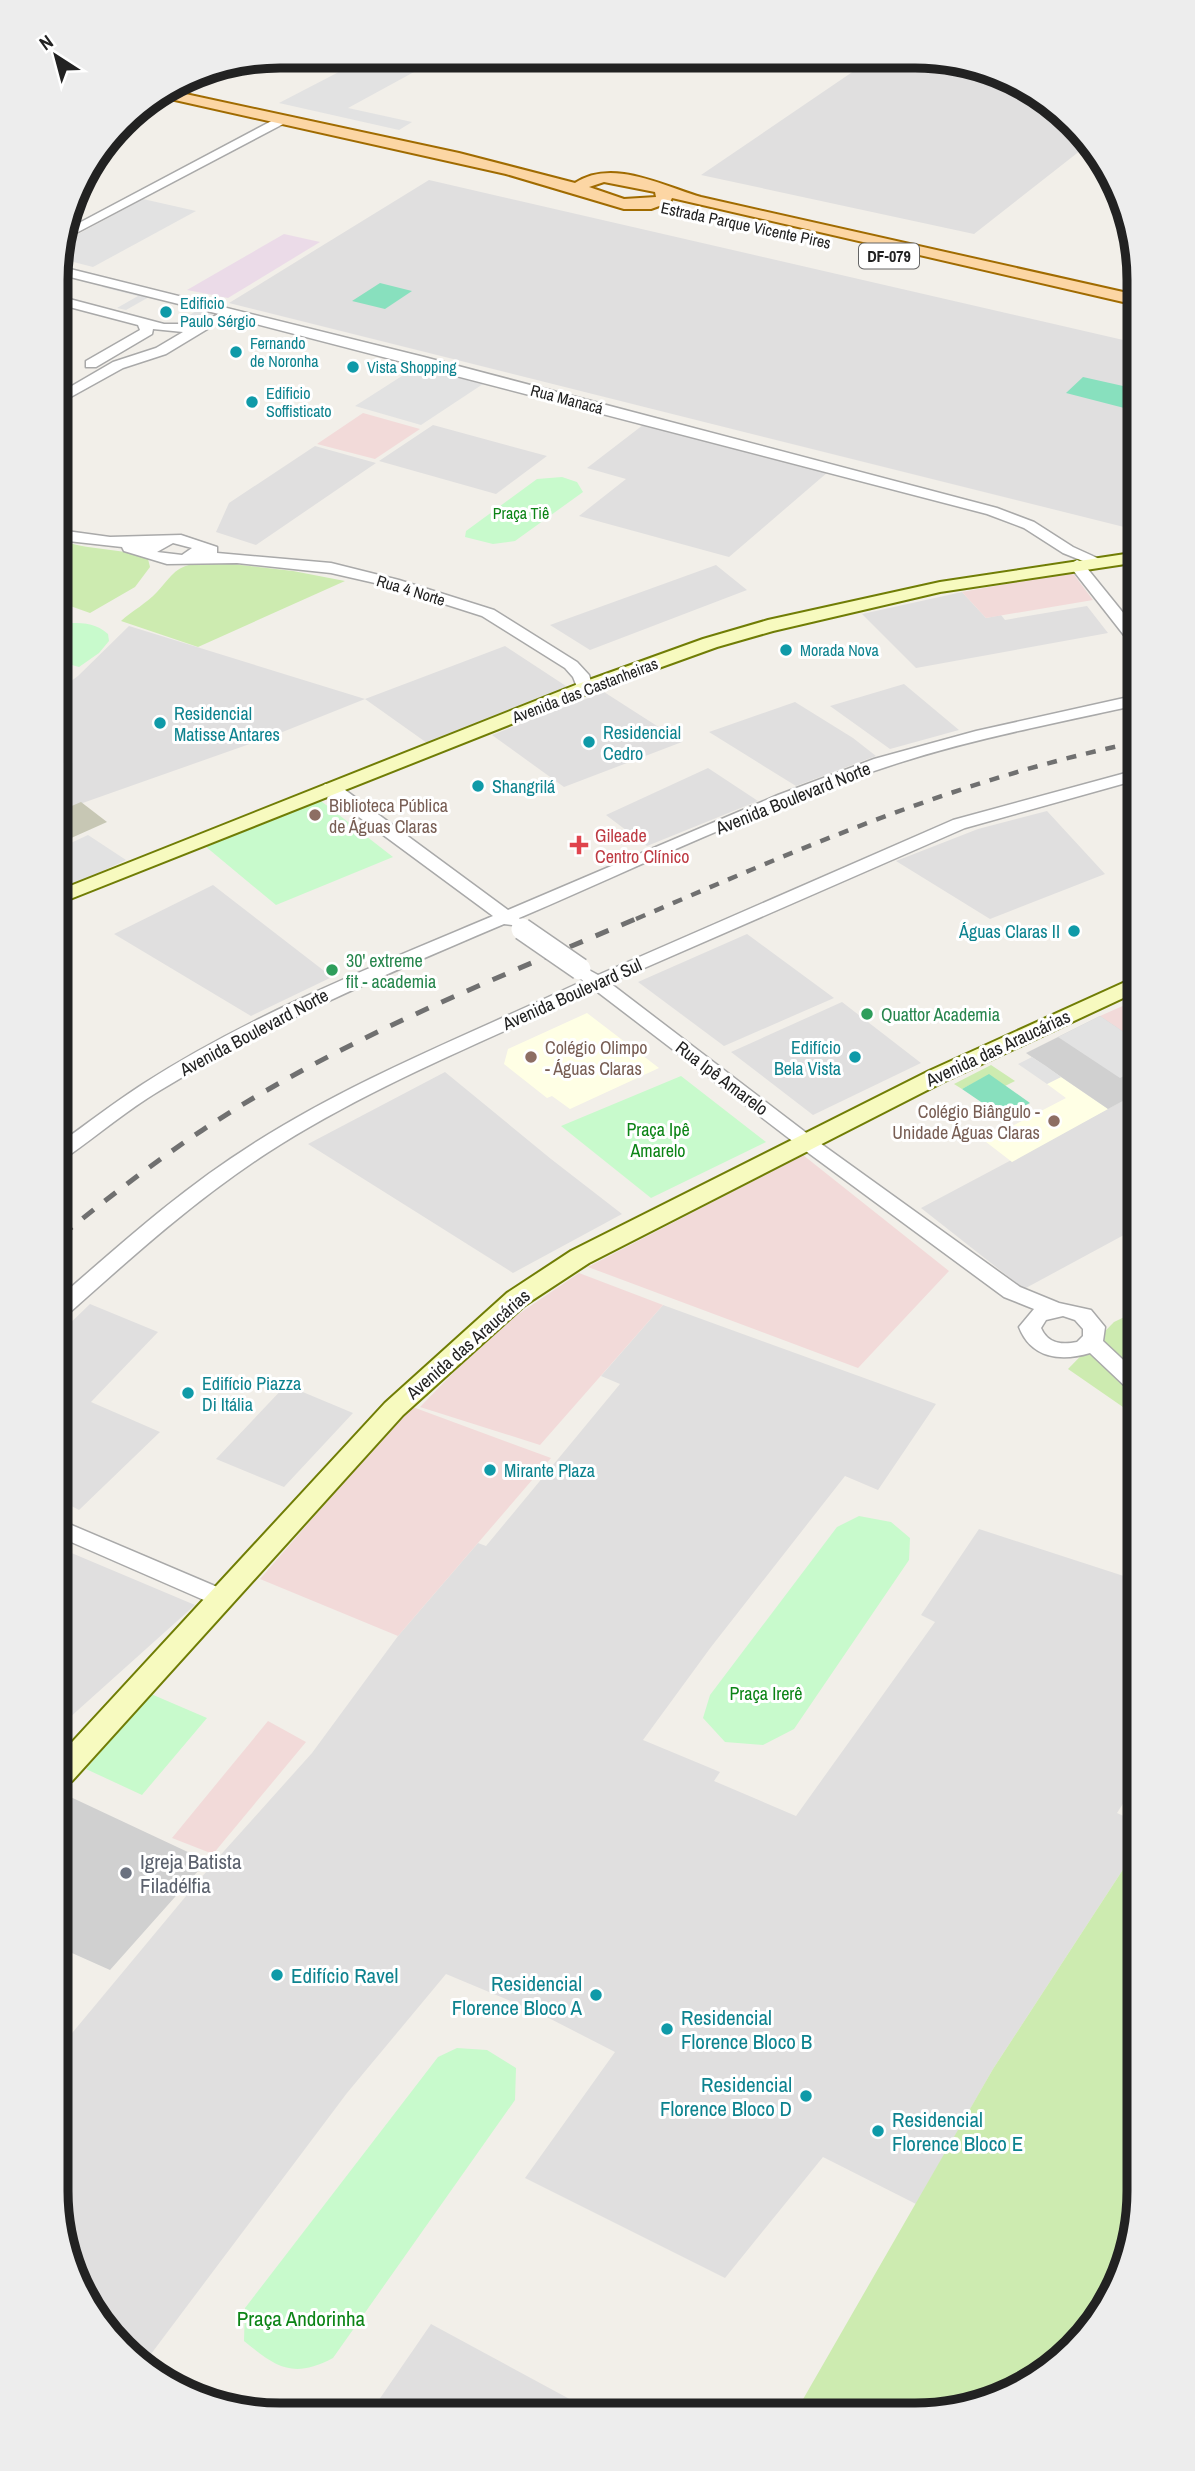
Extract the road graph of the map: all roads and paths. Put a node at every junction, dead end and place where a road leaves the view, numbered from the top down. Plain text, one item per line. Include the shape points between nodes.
1 (191, 88) edge
2 (176, 96) edge
3 (256, 114) junction
4 (282, 120) junction
5 (597, 178) junction
6 (583, 190) junction
7 (662, 191) junction
8 (647, 205) junction
9 (78, 216) edge
10 (74, 231) edge
11 (69, 273) edge
12 (1127, 298) edge
13 (69, 304) edge
14 (1127, 310) edge
15 (211, 318) junction
16 (142, 329) junction
17 (174, 344) junction
18 (69, 376) edge
19 (69, 393) edge
20 (69, 536) edge
21 (157, 548) junction
22 (195, 552) junction
23 (1127, 559) edge
24 (1069, 560) junction
25 (1127, 629) edge
26 (571, 665) junction
27 (612, 678) junction
28 (585, 688) junction
29 (1127, 702) edge
30 (1127, 778) edge
31 (331, 788) junction
32 (69, 894) edge
33 (505, 916) junction
34 (597, 982) junction
35 (1127, 988) edge
36 (806, 1142) junction
37 (69, 1147) edge
38 (1012, 1292) junction
39 (68, 1301) edge
40 (1054, 1309) junction
41 (1033, 1320) junction
42 (1084, 1347) junction
43 (1126, 1377) edge
44 (68, 1532) edge
45 (221, 1598) junction
46 (68, 1766) edge

1 - 5 main road, DF-079
2 - 3 main road, DF-079
3 - 4 main road, DF-079
3 - 9 street via 250,126
4 - 6 main road, DF-079
4 - 10 street
5 - 6 main road via 584,182
5 - 7 main road, DF-079 via 629,180
6 - 8 main road, DF-079 via 610,201
7 - 8 main road via 664,199
7 - 12 main road, Estrada Parque Vicente Pires / DF-079
8 - 14 main road, Estrada Parque Vicente Pires / DF-079
11 - 15 street
13 - 16 street
15 - 16 street
15 - 17 street
15 - 24 street, Rua Manacá via 241,316 992,511 1029,526
16 - 17 street
16 - 18 street
17 - 19 street via 110,369
20 - 21 street
21 - 22 street via 182,539
21 - 22 street via 167,561
22 - 26 street, Rua 4 Norte via 331,568 416,590 488,613
23 - 24 main road, Avenida das Castanheiras
24 - 25 street, Rua Manacá
24 - 27 main road, Avenida das Castanheiras via 768,626
26 - 27 street, Rua 4 Norte
26 - 28 street, Rua 4 Norte
27 - 28 main road, Avenida das Castanheiras
28 - 31 main road, Avenida das Castanheiras
29 - 33 street, Avenida Boulevard Norte via 1048,718 880,763
30 - 34 street, Avenida Boulevard Sul via 959,824
31 - 32 main road, Avenida das Castanheiras
31 - 33 street, Rua Ipê Amarelo
33 - 34 street, Rua Ipê Amarelo, bridge
33 - 37 street, Avenida Boulevard Norte via 249,1032 150,1088
34 - 36 street, Rua Ipê Amarelo
34 - 39 street, Avenida Boulevard Sul via 352,1096 261,1148 173,1209
35 - 36 main road, Avenida das Araucárias
36 - 38 street, Rua Ipê Amarelo
36 - 45 main road, Avenida das Araucárias via 580,1257 516,1299 394,1409
38 - 40 street, Rua Ipê Amarelo
38 - 41 street, Rua Ipê Amarelo
40 - 41 street
40 - 42 street via 1072,1311 1090,1322 1095,1332
41 - 42 street via 1032,1335 1045,1347 1055,1351
42 - 43 street
44 - 45 street
45 - 46 main road, Avenida das Araucárias

